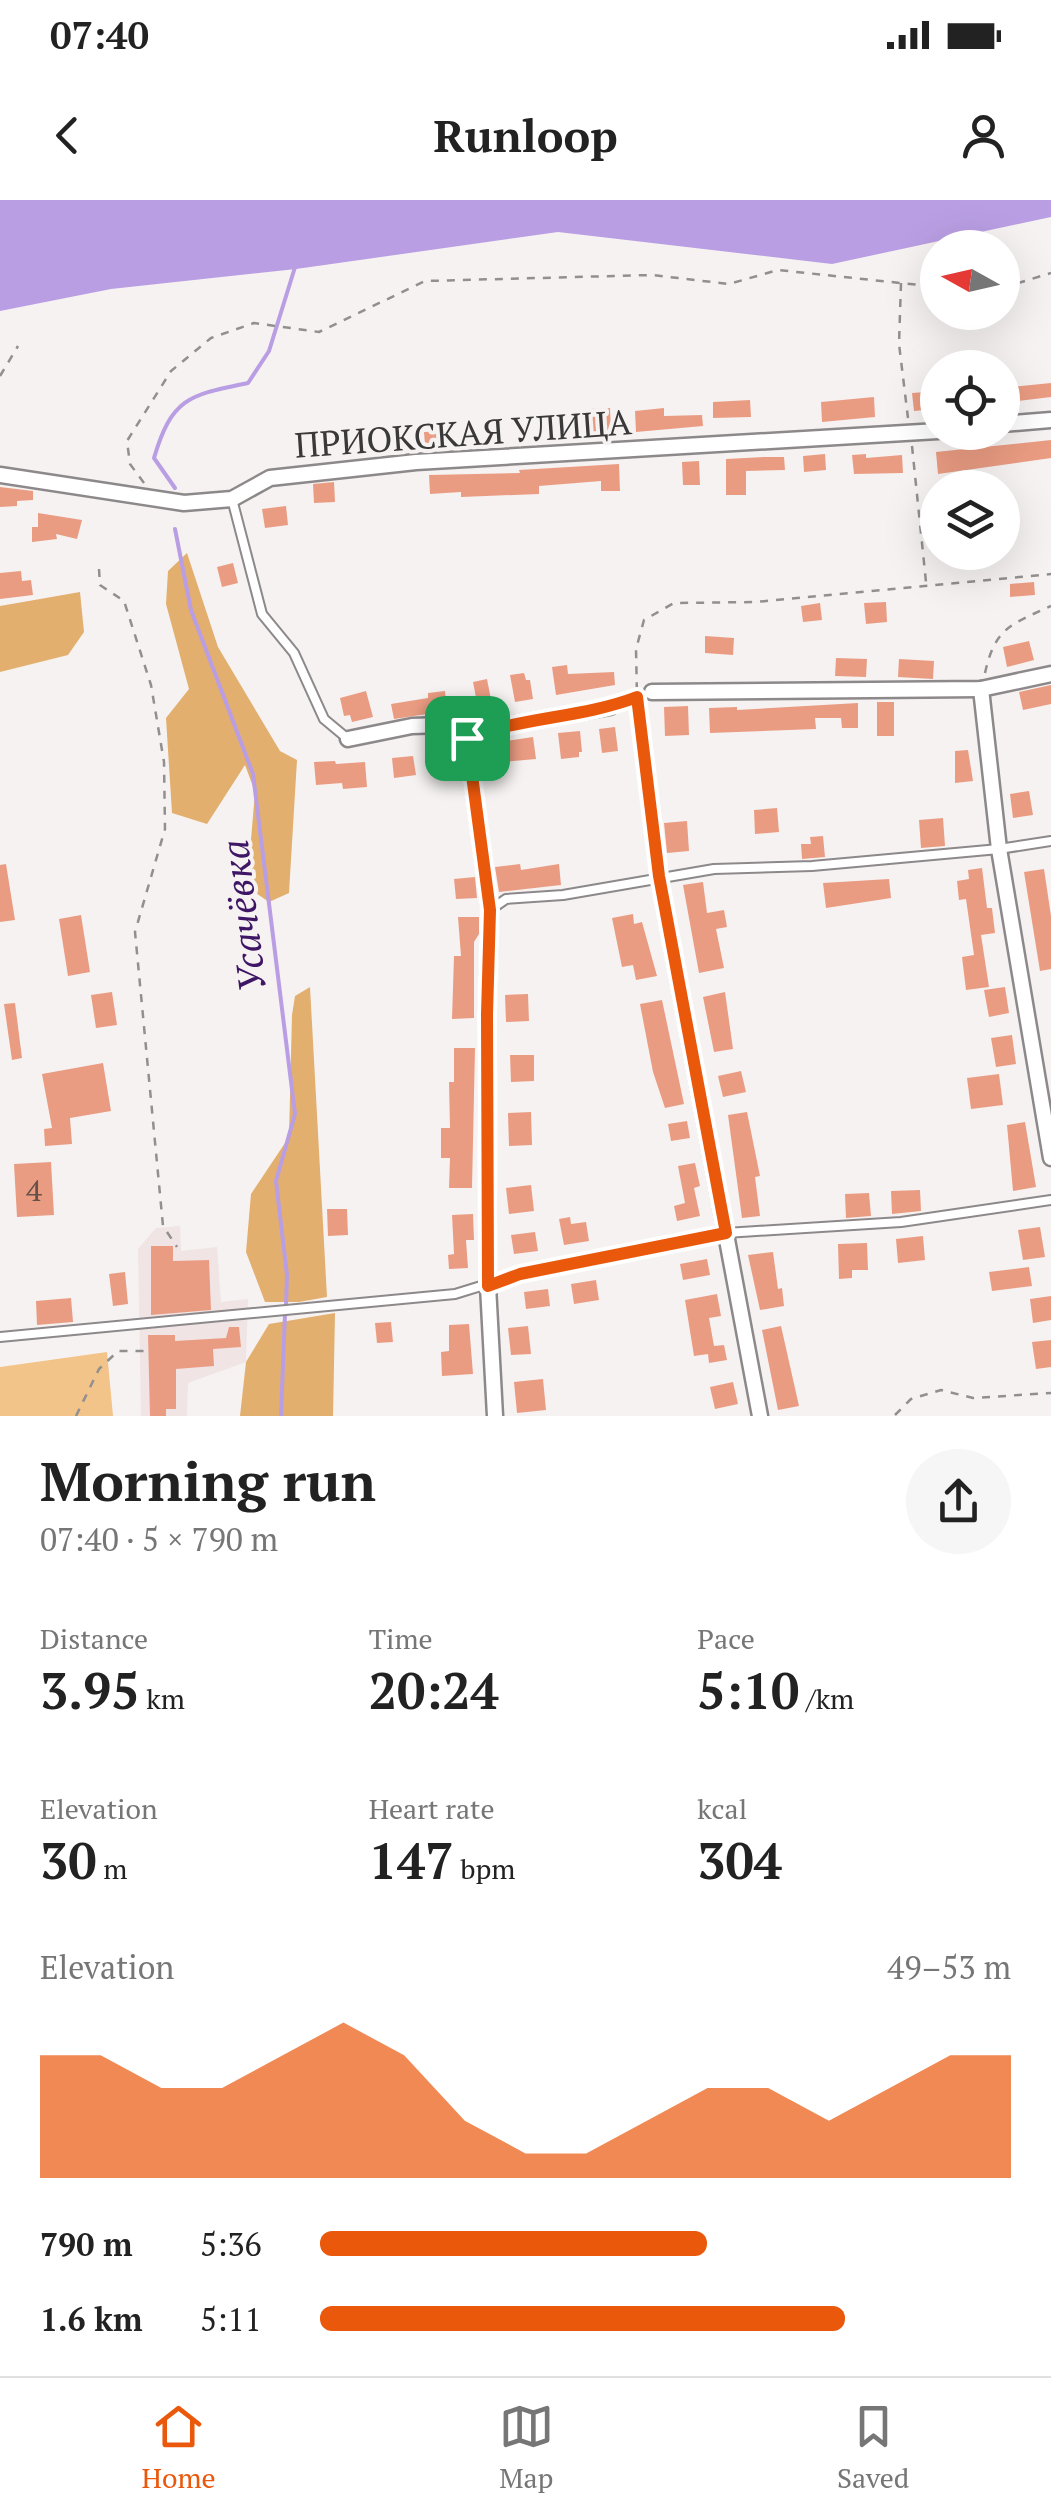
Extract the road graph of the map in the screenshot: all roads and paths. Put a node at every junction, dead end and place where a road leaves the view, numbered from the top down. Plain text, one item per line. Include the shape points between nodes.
1 (1051, 273) edge
2 (1020, 282) edge
3 (920, 285) edge
4 (18, 346) dead end
5 (0, 376) edge
6 (1051, 420) edge
7 (1020, 423) edge
8 (920, 432) edge
9 (0, 475) edge
10 (232, 499) junction
11 (156, 500) junction
12 (99, 569) dead end
13 (1051, 574) edge
14 (1051, 606) edge
15 (1051, 674) edge
16 (982, 689) junction
17 (644, 694) junction
18 (610, 707) joint
19 (467, 738) junction
20 (348, 740) joint
21 (1051, 840) edge
22 (999, 850) junction
23 (659, 876) junction
24 (490, 910) junction
25 (1051, 1158) edge
26 (1051, 1200) edge
27 (726, 1233) junction
28 (176, 1246) dead end
29 (488, 1286) junction
30 (0, 1338) edge
31 (144, 1352) dead end
32 (1051, 1393) edge
33 (895, 1415) edge
34 (76, 1416) edge
35 (495, 1416) edge
36 (760, 1416) edge

1 - 2 path
3 - 11 path via 778,270 728,284 652,275 425,281 319,332 254,323 211,338 171,370 127,440 130,464
4 - 5 path
6 - 7 street
8 - 10 street, ПРИОКСКАЯ УЛИЦА via 416,462 270,478
9 - 11 street, ПРИОКСКАЯ УЛИЦА
10 - 11 street, ПРИОКСКАЯ УЛИЦА
10 - 20 lane via 262,614 294,653 324,719
12 - 28 path via 100,584 124,601 151,685 164,762 164,829 135,932 162,1226
13 - 17 path via 674,604 644,620 636,649
14 - 16 path via 1009,626 990,648
15 - 16 street
16 - 17 street
16 - 22 street
17 - 18 path
17 - 23 path
18 - 19 street
19 - 20 street via 443,725
19 - 24 street
21 - 22 lane
22 - 23 lane
22 - 25 street
23 - 24 lane via 506,899
23 - 27 street
24 - 29 street
26 - 27 lane via 901,1222
27 - 29 lane
27 - 36 street
29 - 30 lane
29 - 35 street
31 - 34 path via 118,1351 99,1369
32 - 33 path via 973,1398 941,1390 911,1399

